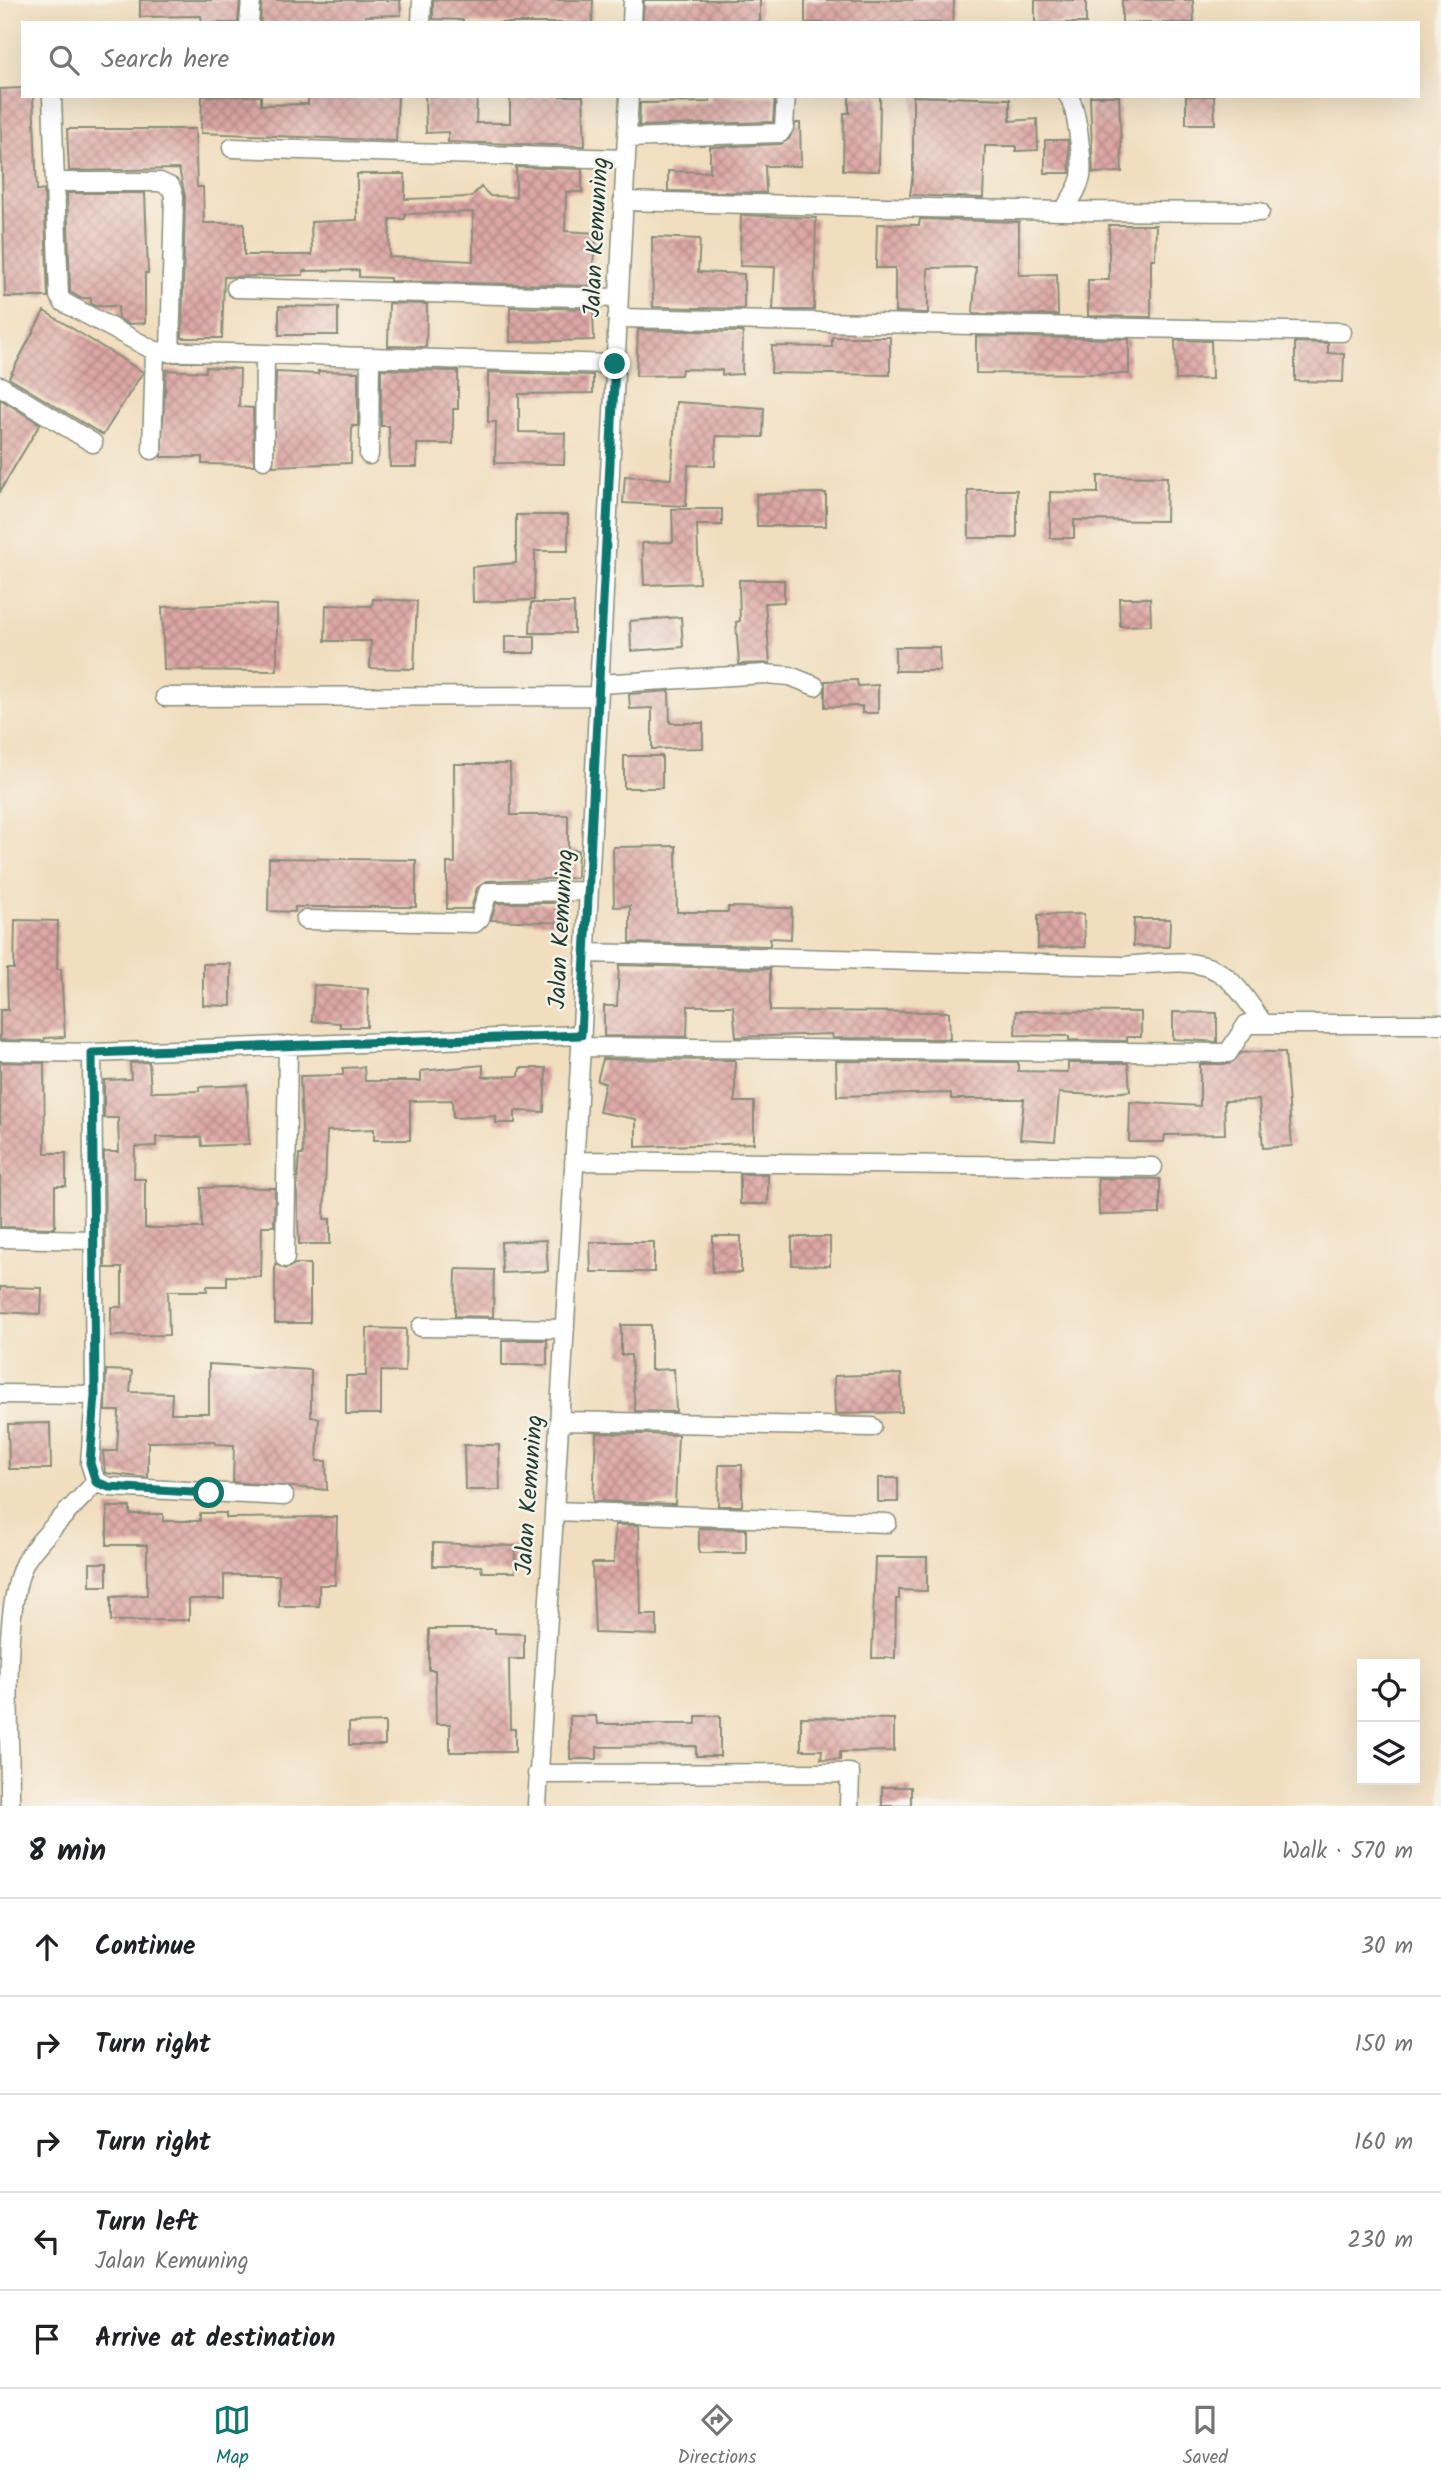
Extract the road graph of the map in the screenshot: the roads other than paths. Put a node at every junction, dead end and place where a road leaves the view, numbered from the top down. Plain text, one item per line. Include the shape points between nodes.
1 (251, 0) edge
2 (422, 0) edge
3 (634, 0) edge
4 (249, 21) edge
5 (421, 21) edge
6 (632, 21) edge
7 (52, 98) edge
8 (629, 98) edge
9 (786, 98) edge
10 (1070, 98) edge
11 (626, 138) junction
12 (232, 148) dead end
13 (626, 159) junction
14 (56, 182) junction
15 (623, 201) junction
16 (1063, 211) junction
17 (1260, 212) dead end
18 (236, 288) dead end
19 (618, 298) junction
20 (617, 318) junction
21 (1342, 332) dead end
22 (162, 352) junction
23 (265, 355) junction
24 (370, 358) junction
25 (615, 364) junction
26 (0, 386) edge
27 (93, 443) dead end
28 (152, 450) dead end
29 (369, 455) dead end
30 (264, 460) dead end
31 (815, 686) dead end
32 (599, 690) junction
33 (165, 697) dead end
34 (589, 891) junction
35 (305, 920) dead end
36 (585, 953) junction
37 (1264, 1024) junction
38 (1441, 1024) edge
39 (581, 1041) junction
40 (288, 1045) junction
41 (0, 1051) edge
42 (92, 1053) junction
43 (574, 1161) junction
44 (1153, 1167) dead end
45 (0, 1238) edge
46 (93, 1240) junction
47 (285, 1258) dead end
48 (421, 1327) dead end
49 (565, 1329) junction
50 (0, 1394) edge
51 (95, 1395) junction
52 (559, 1421) junction
53 (872, 1427) dead end
54 (96, 1482) junction
55 (284, 1496) dead end
56 (554, 1511) junction
57 (887, 1523) dead end
58 (537, 1774) junction
59 (10, 1806) edge
60 (537, 1806) edge
61 (849, 1806) edge

1 - 4 street
2 - 5 street
3 - 6 street
7 - 14 street
8 - 11 street, Jalan Kemuning
9 - 11 street via 780,134
10 - 16 street via 1082,174
11 - 13 street, Jalan Kemuning
12 - 13 street
13 - 15 street, Jalan Kemuning
14 - 22 street via 59,296
14 - 22 street via 160,182 172,187
15 - 16 street
15 - 19 street, Jalan Kemuning
16 - 17 street
18 - 19 street
19 - 20 street, Jalan Kemuning
20 - 21 street
20 - 25 street, Jalan Kemuning
22 - 23 street
22 - 28 street
23 - 24 street
23 - 30 street
24 - 25 street
24 - 29 street
25 - 32 street, Jalan Kemuning
26 - 27 street
31 - 32 street via 790,676 765,674
32 - 33 street
32 - 34 street, Jalan Kemuning
34 - 35 street via 488,892 475,923
34 - 36 street, Jalan Kemuning
36 - 37 street via 1191,964 1219,972
36 - 39 street, Jalan Kemuning
37 - 38 street
37 - 39 street via 1243,1026 1227,1053
39 - 40 street
39 - 43 street, Jalan Kemuning
40 - 42 street
40 - 47 street
41 - 42 street
42 - 46 street
43 - 44 street
43 - 49 street, Jalan Kemuning
45 - 46 street
46 - 51 street
48 - 49 street
49 - 52 street, Jalan Kemuning
50 - 51 street
51 - 54 street via 90,1463
52 - 53 street
52 - 56 street, Jalan Kemuning
54 - 55 street via 109,1487
54 - 59 street via 26,1561 17,1587 11,1634
56 - 57 street
56 - 58 street, Jalan Kemuning
58 - 60 street, Jalan Kemuning
58 - 61 street via 850,1773

